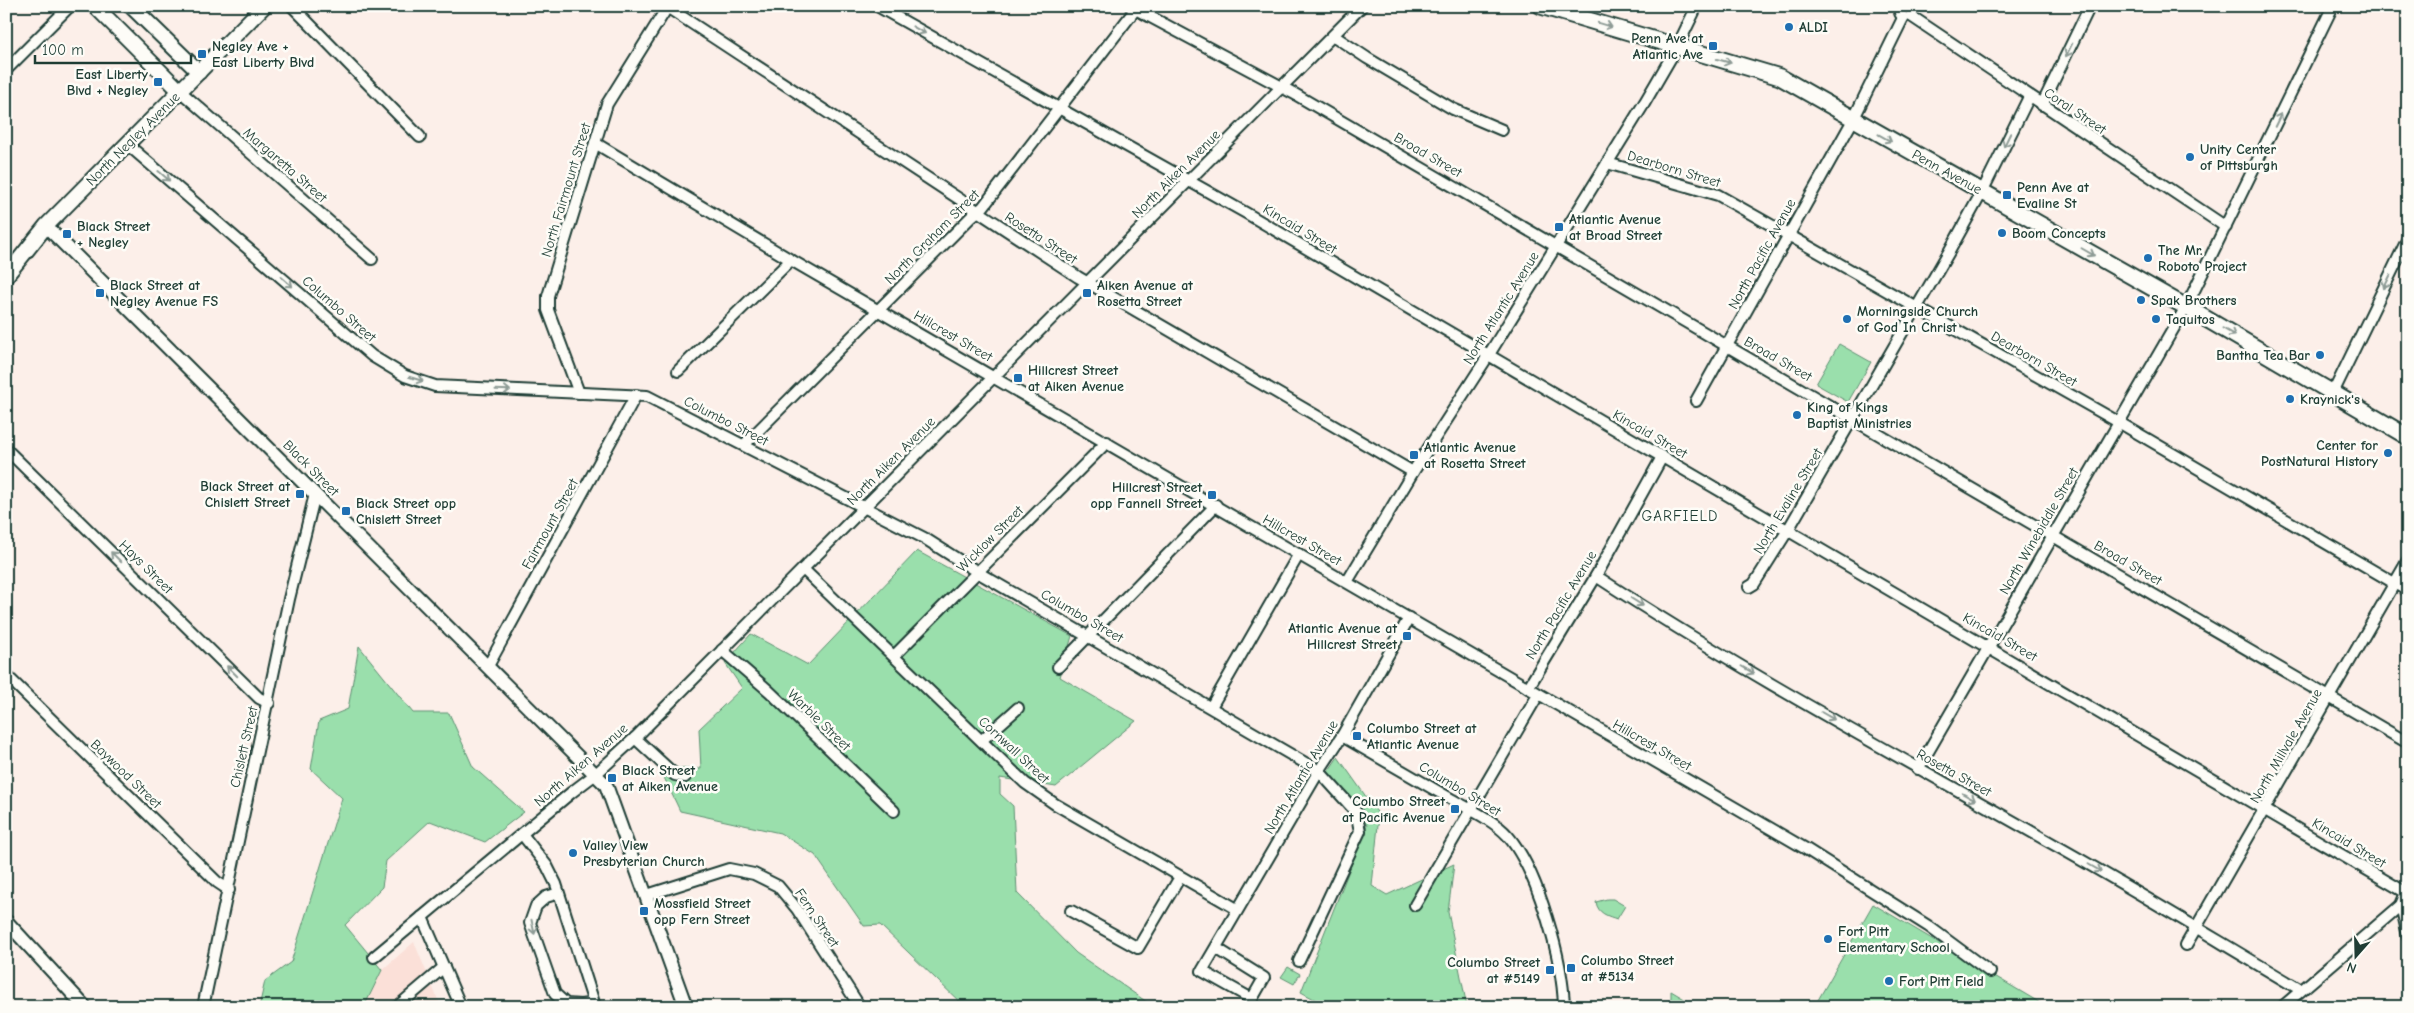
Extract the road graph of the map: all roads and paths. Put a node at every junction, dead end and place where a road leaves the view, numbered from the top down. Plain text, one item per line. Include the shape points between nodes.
1 (70, 6) edge
2 (95, 6) edge
3 (131, 6) edge
4 (264, 6) edge
5 (292, 6) edge
6 (668, 6) edge
7 (877, 6) edge
8 (1362, 6) edge
9 (1541, 6) edge
10 (1697, 6) edge
11 (2090, 6) edge
12 (2333, 6) edge
13 (1135, 7) edge
14 (1905, 10) edge
15 (1334, 36) junction
16 (1677, 47) junction
17 (6, 70) edge
18 (199, 72) junction
19 (1282, 87) junction
20 (180, 91) junction
21 (2029, 97) junction
22 (2042, 105) junction
23 (1059, 109) junction
24 (1853, 120) junction
25 (1502, 130) dead end
26 (420, 137) dead end
27 (595, 143) junction
28 (127, 144) junction
29 (1608, 163) junction
30 (1188, 182) junction
31 (1982, 192) junction
32 (977, 213) junction
33 (46, 226) junction
34 (2226, 227) junction
35 (1788, 236) junction
36 (2408, 238) edge
37 (1556, 246) junction
38 (372, 259) dead end
39 (791, 260) junction
40 (6, 276) edge
41 (1087, 282) junction
42 (2186, 307) junction
43 (1916, 308) junction
44 (879, 310) junction
45 (1726, 345) junction
46 (1488, 356) junction
47 (678, 371) dead end
48 (995, 376) junction
49 (579, 393) junction
50 (2333, 393) junction
51 (636, 395) junction
52 (1696, 402) dead end
53 (1853, 419) junction
54 (2120, 423) junction
55 (2408, 437) edge
56 (1107, 442) junction
57 (744, 445) junction
58 (6, 448) edge
59 (1662, 457) junction
60 (1413, 472) junction
61 (315, 494) junction
62 (1216, 505) junction
63 (864, 507) junction
64 (1788, 530) junction
65 (2053, 536) junction
66 (1299, 554) junction
67 (2408, 560) edge
68 (803, 569) junction
69 (977, 572) junction
70 (1596, 576) junction
71 (1347, 582) junction
72 (2394, 584) junction
73 (1749, 587) dead end
74 (2408, 592) edge
75 (1409, 618) junction
76 (1088, 636) junction
77 (1988, 647) junction
78 (722, 650) junction
79 (894, 656) junction
80 (488, 666) junction
81 (1058, 667) dead end
82 (6, 675) edge
83 (1528, 688) junction
84 (1538, 695) junction
85 (2330, 697) junction
86 (269, 703) junction
87 (1211, 706) junction
88 (1018, 708) dead end
89 (1342, 736) junction
90 (635, 738) junction
91 (982, 740) junction
92 (2408, 743) edge
93 (1918, 769) junction
94 (1319, 771) junction
95 (596, 774) junction
96 (686, 777) dead end
97 (2266, 809) junction
98 (1470, 810) junction
99 (894, 811) dead end
100 (522, 834) junction
101 (1180, 877) junction
102 (229, 890) junction
103 (2407, 890) edge
104 (558, 893) junction
105 (647, 894) junction
106 (1415, 905) dead end
107 (2404, 906) edge
108 (1237, 910) junction
109 (1071, 911) dead end
110 (422, 917) junction
111 (6, 921) edge
112 (2196, 929) junction
113 (2408, 936) edge
114 (2186, 945) dead end
115 (1216, 948) junction
116 (374, 957) dead end
117 (1299, 961) dead end
118 (444, 967) junction
119 (1990, 972) dead end
120 (2300, 990) junction
121 (85, 1007) edge
122 (203, 1007) edge
123 (397, 1007) edge
124 (461, 1007) edge
125 (686, 1007) edge
126 (860, 1007) edge
127 (1564, 1007) edge
128 (2282, 1007) edge

1 - 17 street
2 - 20 main road
3 - 18 main road
4 - 18 main road, North Negley Avenue
5 - 26 street
6 - 27 street, North Fairmount Street via 607,104
6 - 32 street, Rosetta Street
7 -> 23 street, Kincaid Street
8 - 15 street, North Aiken Avenue
9 -> 16 main road, Penn Avenue
10 - 16 street, North Atlantic Avenue
11 -> 22 street
34 -> 12 street, North Winebiddle Street
13 - 19 street, Broad Street
13 - 23 street, North Graham Street
14 - 21 street, Coral Street
14 - 24 street, North Pacific Avenue
15 - 19 street, North Aiken Avenue
15 - 25 street via 1453,109
16 -> 24 main road, Penn Avenue via 1780,77
16 - 29 street, North Atlantic Avenue
18 - 20 main road, North Negley Avenue
19 - 30 street, North Aiken Avenue
19 - 37 street, Broad Street
20 - 28 main road, North Negley Avenue
20 - 38 street, Margaretta Street
21 - 22 street, Coral Street
21 -> 31 street, North Evaline Street
22 - 34 street, Coral Street
23 - 30 street, Kincaid Street
23 - 32 street, North Graham Street
24 -> 31 main road, Penn Avenue
24 - 35 street, North Pacific Avenue
27 - 39 street, Hillcrest Street
27 - 49 street, North Fairmount Street via 548,296 548,310
28 - 33 main road, North Negley Avenue
28 -> 49 street, Columbo Street via 372,356 404,376 435,386
29 - 35 street, Dearborn Street via 1718,195
29 - 37 street, North Atlantic Avenue
30 - 41 street, North Aiken Avenue
30 - 46 street, Kincaid Street
31 -> 42 main road, Penn Avenue
31 - 43 street, North Evaline Street
32 - 41 street, Rosetta Street
32 - 44 street, North Graham Street
33 - 40 main road, North Negley Avenue
33 - 61 street, Black Street
34 - 42 street, North Winebiddle Street
35 - 43 street, Dearborn Street
35 - 45 street, North Pacific Avenue
36 -> 50 street
37 - 45 street, Broad Street
37 - 46 street, North Atlantic Avenue
39 - 44 street, Hillcrest Street
39 - 47 street
41 - 48 street, North Aiken Avenue
41 - 60 street, Rosetta Street
42 -> 50 main road, Penn Avenue
42 - 54 street, North Winebiddle Street
43 - 53 street, North Evaline Street
43 - 54 street, Dearborn Street
44 - 48 street, Hillcrest Street
44 - 57 street, North Graham Street
45 - 52 street, North Pacific Avenue
45 - 53 street, Broad Street
46 - 59 street, Kincaid Street
46 - 60 street, North Atlantic Avenue
48 - 56 street, Hillcrest Street
48 - 63 street, North Aiken Avenue
49 - 51 street, Columbo Street
50 - 55 main road, Penn Avenue
51 - 57 street, Columbo Street via 647,396
51 - 80 street, Fairmount Street
53 - 64 street, North Evaline Street
53 - 65 street, Broad Street
54 - 65 street, North Winebiddle Street
54 - 72 street, Dearborn Street
56 - 62 street, Hillcrest Street
56 - 69 street, Wicklow Street
57 - 63 street, Columbo Street
86 -> 58 street, Hays Street via 259,698
59 - 64 street, Kincaid Street
59 - 70 street, North Pacific Avenue
60 - 71 street, North Atlantic Avenue
61 - 80 street, Black Street
61 - 86 street, Chislett Street via 289,600
62 - 66 street, Hillcrest Street
62 - 76 street
63 - 68 street, North Aiken Avenue
63 - 69 street, Columbo Street via 924,538
64 - 73 street, North Evaline Street
64 - 77 street, Kincaid Street
65 - 77 street, North Winebiddle Street
65 - 85 street, Broad Street
66 - 71 street, Hillcrest Street
66 - 87 street
67 - 72 street, North Millvale Avenue
68 - 78 street, North Aiken Avenue
68 - 79 street, Cornwall Street
69 - 76 street, Columbo Street
69 - 79 street, Wicklow Street
70 - 83 street, North Pacific Avenue
70 -> 93 street, Rosetta Street via 1710,648
71 - 75 street, Hillcrest Street
72 - 74 street, Dearborn Street
72 - 85 street, North Millvale Avenue
75 - 83 street, Hillcrest Street
75 - 89 street, North Atlantic Avenue
76 - 81 street
76 - 87 street, Columbo Street
77 - 93 street, North Winebiddle Street
77 - 97 street, Kincaid Street
78 - 90 street, North Aiken Avenue
78 - 99 street, Warble Street
79 - 91 street, Cornwall Street
80 - 95 street, Black Street
82 - 102 street, Baywood Street
83 - 84 street, Hillcrest Street
84 - 98 street
84 - 119 street, Hillcrest Street via 1863,884
85 - 92 street, Broad Street
85 - 97 street, North Millvale Avenue
86 - 102 street, Chislett Street via 246,798
87 - 94 street, Columbo Street
88 - 91 street
89 - 94 street, North Atlantic Avenue
89 - 98 street, Columbo Street
90 - 95 street, North Aiken Avenue
90 - 96 street via 675,775
91 - 101 street, Cornwall Street via 1025,783 1055,804
93 -> 112 street, Rosetta Street via 2053,843 2186,920
94 - 108 street, North Atlantic Avenue
94 - 117 street, Columbo Street via 1356,812 1360,831
95 - 100 street, North Aiken Avenue
95 - 105 street, Black Street via 606,785
97 - 103 street, Kincaid Street
97 - 112 street, North Millvale Avenue
98 - 106 street
98 - 127 street, Columbo Street via 1507,835 1527,864 1558,955
100 - 104 street via 547,866
100 - 110 street, North Aiken Avenue
101 - 108 street, Cornwall Street
101 - 109 street via 1138,948
102 - 122 street, Chislett Street
103 - 107 street
104 -> 104 street via 536,906 530,923 555,994 566,1004 594,1003
105 - 125 street, Black Street
105 - 126 street, Fern Street via 729,868 754,874 778,886 797,909
107 - 113 street
107 - 120 street
108 - 115 street, North Atlantic Avenue
110 - 116 street, North Aiken Avenue
110 - 118 street
111 - 121 street
112 - 114 street, North Millvale Avenue
112 - 120 street, Rosetta Street
115 - 115 street, North Atlantic Avenue via 1202,971 1252,999 1264,978
118 - 123 street
118 - 124 street
120 - 128 street

